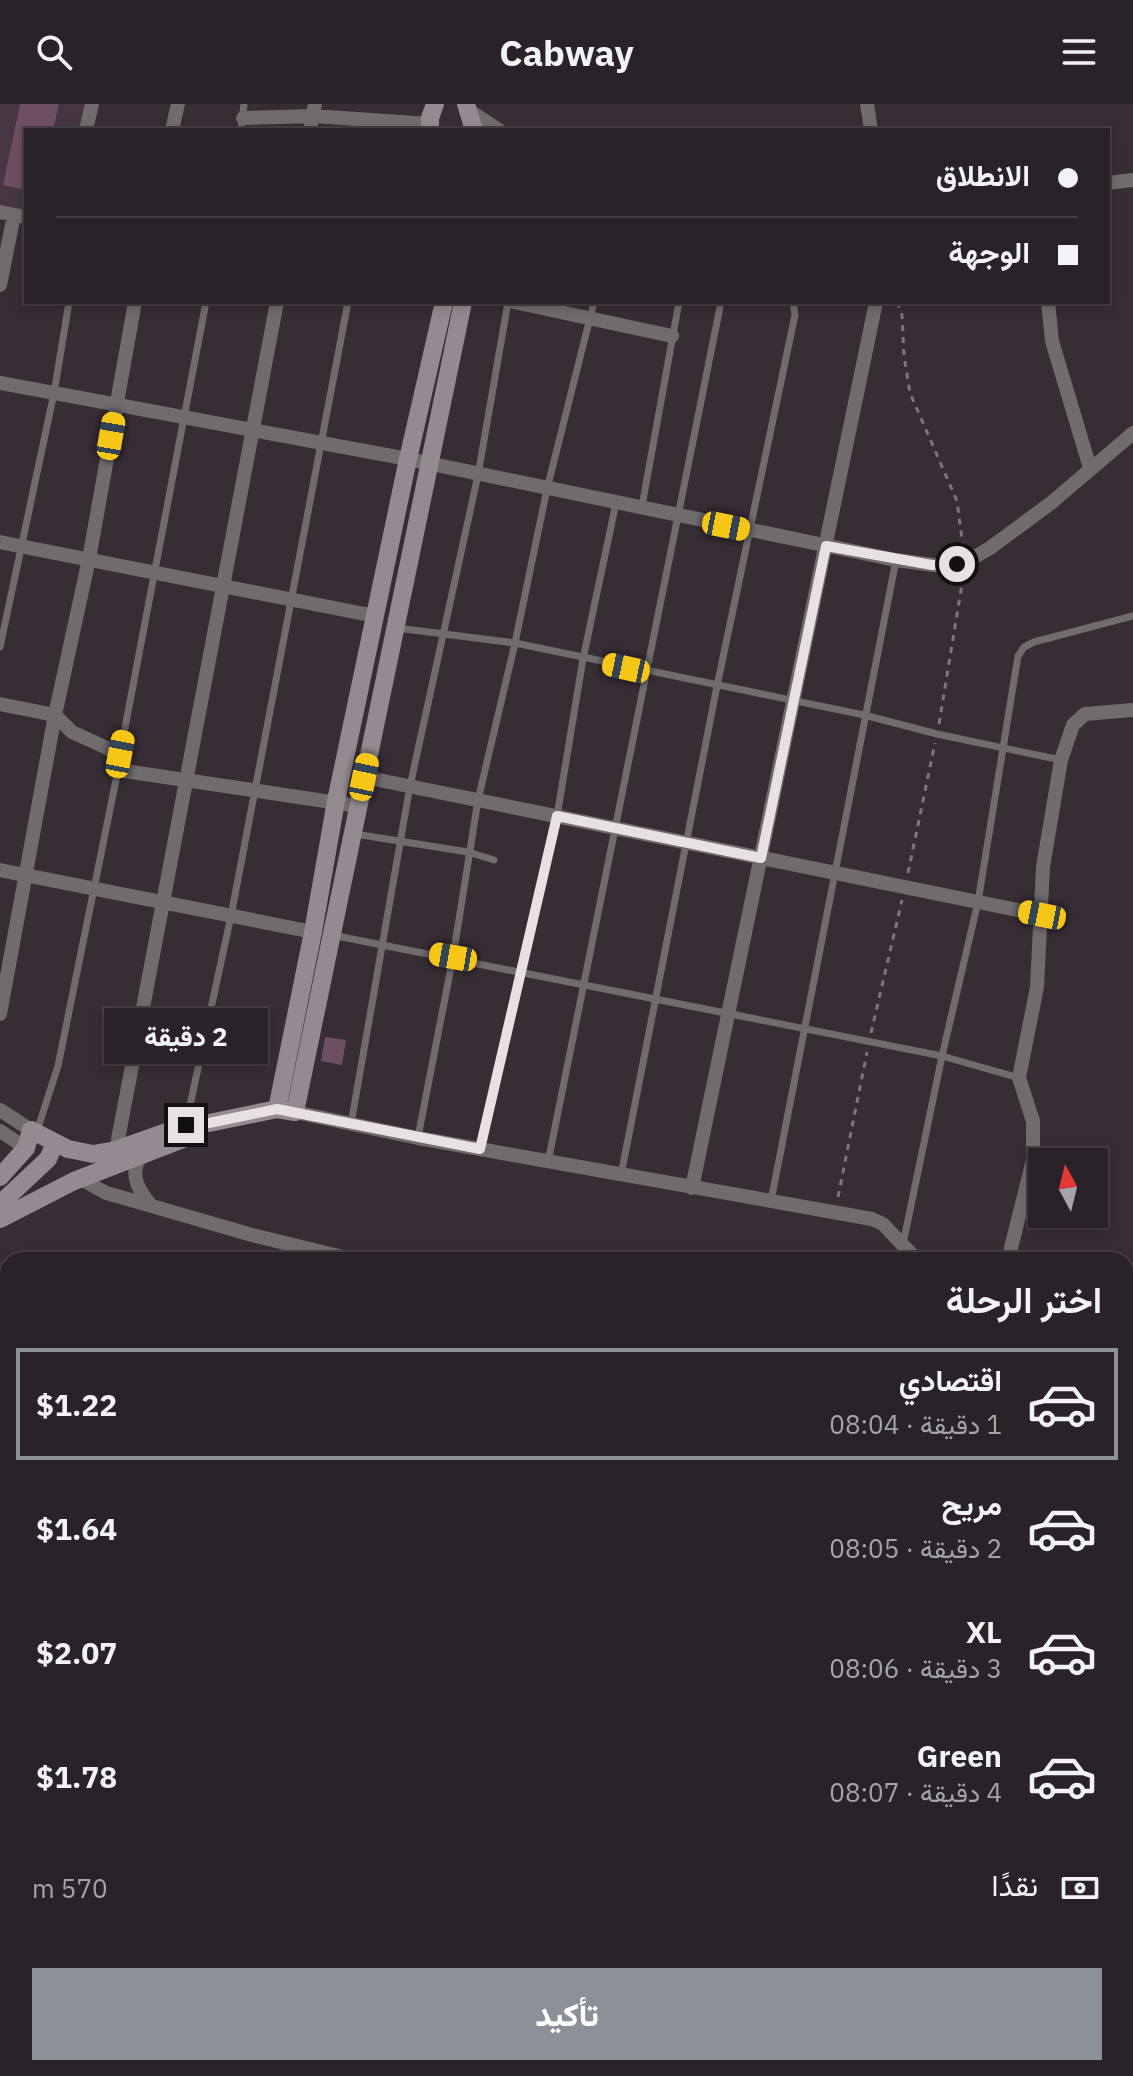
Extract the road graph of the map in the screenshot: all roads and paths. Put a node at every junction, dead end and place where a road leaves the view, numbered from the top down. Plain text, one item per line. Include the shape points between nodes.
1 (92, 104) edge
2 (178, 104) edge
3 (435, 104) edge
4 (867, 104) edge
5 (468, 106) edge
6 (243, 117) edge
7 (313, 117) edge
8 (396, 126) edge
9 (430, 127) edge
10 (86, 128) edge
11 (172, 128) edge
12 (474, 128) edge
13 (496, 128) edge
14 (871, 128) edge
15 (1133, 180) edge
16 (1110, 183) edge
17 (13, 215) edge
18 (0, 285) edge
19 (69, 304) edge
20 (135, 304) edge
21 (206, 304) edge
22 (277, 304) edge
23 (348, 304) edge
24 (444, 304) edge
25 (463, 304) edge
26 (508, 304) edge
27 (526, 304) edge
28 (594, 304) edge
29 (679, 304) edge
30 (721, 304) edge
31 (793, 304) edge
32 (876, 304) edge
33 (898, 304) edge
34 (1048, 304) edge
35 (591, 318) junction
36 (672, 336) junction
37 (0, 383) edge
38 (54, 393) junction
39 (116, 405) junction
40 (186, 418) junction
41 (253, 431) junction
42 (1133, 433) edge
43 (321, 444) junction
44 (408, 459) junction
45 (429, 465) junction
46 (1090, 468) junction
47 (478, 475) junction
48 (547, 489) junction
49 (616, 503) junction
50 (642, 509) junction
51 (679, 517) junction
52 (750, 531) junction
53 (0, 542) edge
54 (826, 546) junction
55 (23, 547) junction
56 (89, 559) junction
57 (896, 560) junction
58 (966, 562) junction
59 (155, 572) junction
60 (223, 585) junction
61 (291, 598) junction
62 (375, 616) junction
63 (1133, 616) edge
64 (395, 628) junction
65 (442, 633) junction
66 (515, 643) junction
67 (0, 647) edge
68 (583, 659) junction
69 (647, 672) junction
70 (717, 686) junction
71 (793, 701) junction
72 (0, 704) edge
73 (1133, 710) edge
74 (55, 715) junction
75 (864, 715) junction
76 (937, 734) junction
77 (1003, 747) junction
78 (120, 754) junction
79 (1061, 760) junction
80 (118, 770) junction
81 (364, 777) junction
82 (186, 780) junction
83 (410, 786) junction
84 (256, 790) junction
85 (478, 800) junction
86 (336, 801) junction
87 (358, 806) junction
88 (557, 816) junction
89 (616, 828) junction
90 (352, 833) junction
91 (401, 840) junction
92 (685, 842) junction
93 (468, 852) junction
94 (761, 858) junction
95 (494, 860) dead end
96 (0, 870) edge
97 (836, 873) junction
98 (27, 876) junction
99 (905, 887) junction
100 (96, 889) junction
101 (978, 902) junction
102 (163, 903) junction
103 (1042, 915) junction
104 (231, 916) junction
105 (322, 934) junction
106 (382, 944) junction
107 (453, 957) junction
108 (521, 972) junction
109 (584, 986) junction
110 (655, 999) junction
111 (0, 1014) edge
112 (728, 1015) junction
113 (804, 1030) junction
114 (869, 1042) junction
115 (942, 1056) junction
116 (1019, 1078) junction
117 (0, 1110) edge
118 (286, 1110) junction
119 (209, 1123) junction
120 (351, 1124) junction
121 (186, 1125) junction
122 (0, 1131) edge
123 (31, 1137) junction
124 (418, 1138) junction
125 (480, 1149) junction
126 (116, 1150) junction
127 (51, 1151) junction
128 (141, 1156) junction
129 (548, 1162) junction
130 (621, 1175) junction
131 (0, 1177) edge
132 (81, 1179) junction
133 (692, 1188) junction
134 (771, 1201) junction
135 (0, 1204) edge
136 (150, 1204) junction
137 (835, 1212) junction
138 (0, 1219) edge
139 (903, 1247) junction
140 (293, 1252) edge
141 (908, 1252) edge
142 (1010, 1252) edge

1 - 10 street
2 - 11 street
3 - 9 street
4 - 14 street
5 - 12 street
5 - 13 street
6 - 7 street
7 - 8 street
8 - 9 street
15 - 16 street
17 - 18 street
19 - 38 lane
20 - 39 street
21 - 40 lane
22 - 41 street
23 - 43 lane
24 - 44 street
25 - 45 street
26 - 47 lane
27 - 35 street
28 - 35 lane
29 - 36 lane
30 - 51 lane
31 - 52 lane
32 - 54 street
33 - 58 path via 910,393 957,501
34 - 46 street via 1052,341
35 - 36 street
35 - 48 lane
36 - 50 lane
37 - 38 street
38 - 39 street
38 - 55 lane
39 - 40 street
39 - 56 street
40 - 41 street
40 - 59 lane
41 - 43 street
41 - 60 street
42 - 46 street
43 - 44 street
43 - 61 lane
44 - 45 street
44 - 62 street
45 - 47 street
45 - 64 street
46 - 58 street via 1051,503
47 - 48 street
47 - 65 lane
48 - 49 street
48 - 66 lane
49 - 50 street
49 - 68 lane
50 - 51 street
51 - 52 street
51 - 69 lane
52 - 54 street
52 - 70 lane
53 - 55 street
54 - 57 street
54 - 71 street
55 - 56 street
55 - 67 lane
56 - 59 street
56 - 74 street
57 - 58 street via 941,566
57 - 75 lane
58 - 76 path
59 - 60 street
59 - 78 lane
60 - 61 street
60 - 82 street
61 - 62 street
61 - 84 lane
62 - 86 street
63 - 77 lane via 1024,647 1018,656
64 - 65 lane
64 - 81 street
65 - 66 lane
65 - 83 lane
66 - 68 lane
66 - 85 lane
68 - 69 lane
68 - 88 lane
69 - 70 lane
69 - 89 lane
70 - 71 lane
70 - 92 lane
71 - 75 lane
71 - 94 street
72 - 74 street
73 - 79 street via 1078,718
74 - 78 street via 72,732
74 - 98 street
75 - 76 lane
75 - 97 lane
76 - 77 lane
76 - 99 path
77 - 79 lane
77 - 101 lane
78 - 80 street
79 - 103 street via 1043,867
80 - 82 street
80 - 100 lane
81 - 83 street
81 - 87 street
82 - 84 street
82 - 102 street
83 - 85 street
83 - 91 lane
84 - 86 street
84 - 104 lane
85 - 88 street
85 - 93 lane
86 - 87 street
86 - 105 street
87 - 90 street
88 - 89 street
88 - 108 lane
89 - 92 street
89 - 109 lane
90 - 91 lane
90 - 105 street
91 - 93 lane
91 - 106 lane
92 - 94 street
92 - 110 lane
93 - 95 lane
93 - 107 lane
94 - 97 street
94 - 112 street
96 - 98 street
97 - 99 street
97 - 113 lane
98 - 100 street
98 - 111 street
99 - 101 street
99 - 114 path
100 - 102 street
100 - 123 lane via 58,1066
101 - 103 street
101 - 115 lane
102 - 104 street
102 - 126 street
103 - 116 street via 1037,987
104 - 105 street
104 - 121 lane
105 - 106 lane
105 - 118 street
106 - 107 lane
106 - 120 lane
107 - 108 lane
107 - 124 lane
108 - 109 lane
108 - 125 lane
109 - 110 lane
109 - 129 lane
110 - 112 lane
110 - 130 lane
112 - 113 lane
112 - 133 street
113 - 114 lane
113 - 134 lane
114 - 115 lane
114 - 137 path
115 - 116 lane
115 - 139 lane
116 - 142 street via 1033,1121 1033,1160
117 - 123 street
118 - 119 street
118 - 120 street
119 - 121 street
119 - 128 street
120 - 124 street
121 - 126 street
122 - 123 street
123 - 127 street
123 - 131 street
124 - 125 street
125 - 129 street
126 - 127 street
127 - 132 street
127 - 135 street
128 - 132 street
128 - 136 street via 135,1176
129 - 130 street
130 - 133 street
132 - 136 street via 106,1193
132 - 138 street
133 - 134 street
134 - 137 street
136 - 140 street
137 - 139 street via 879,1222
139 - 141 street

